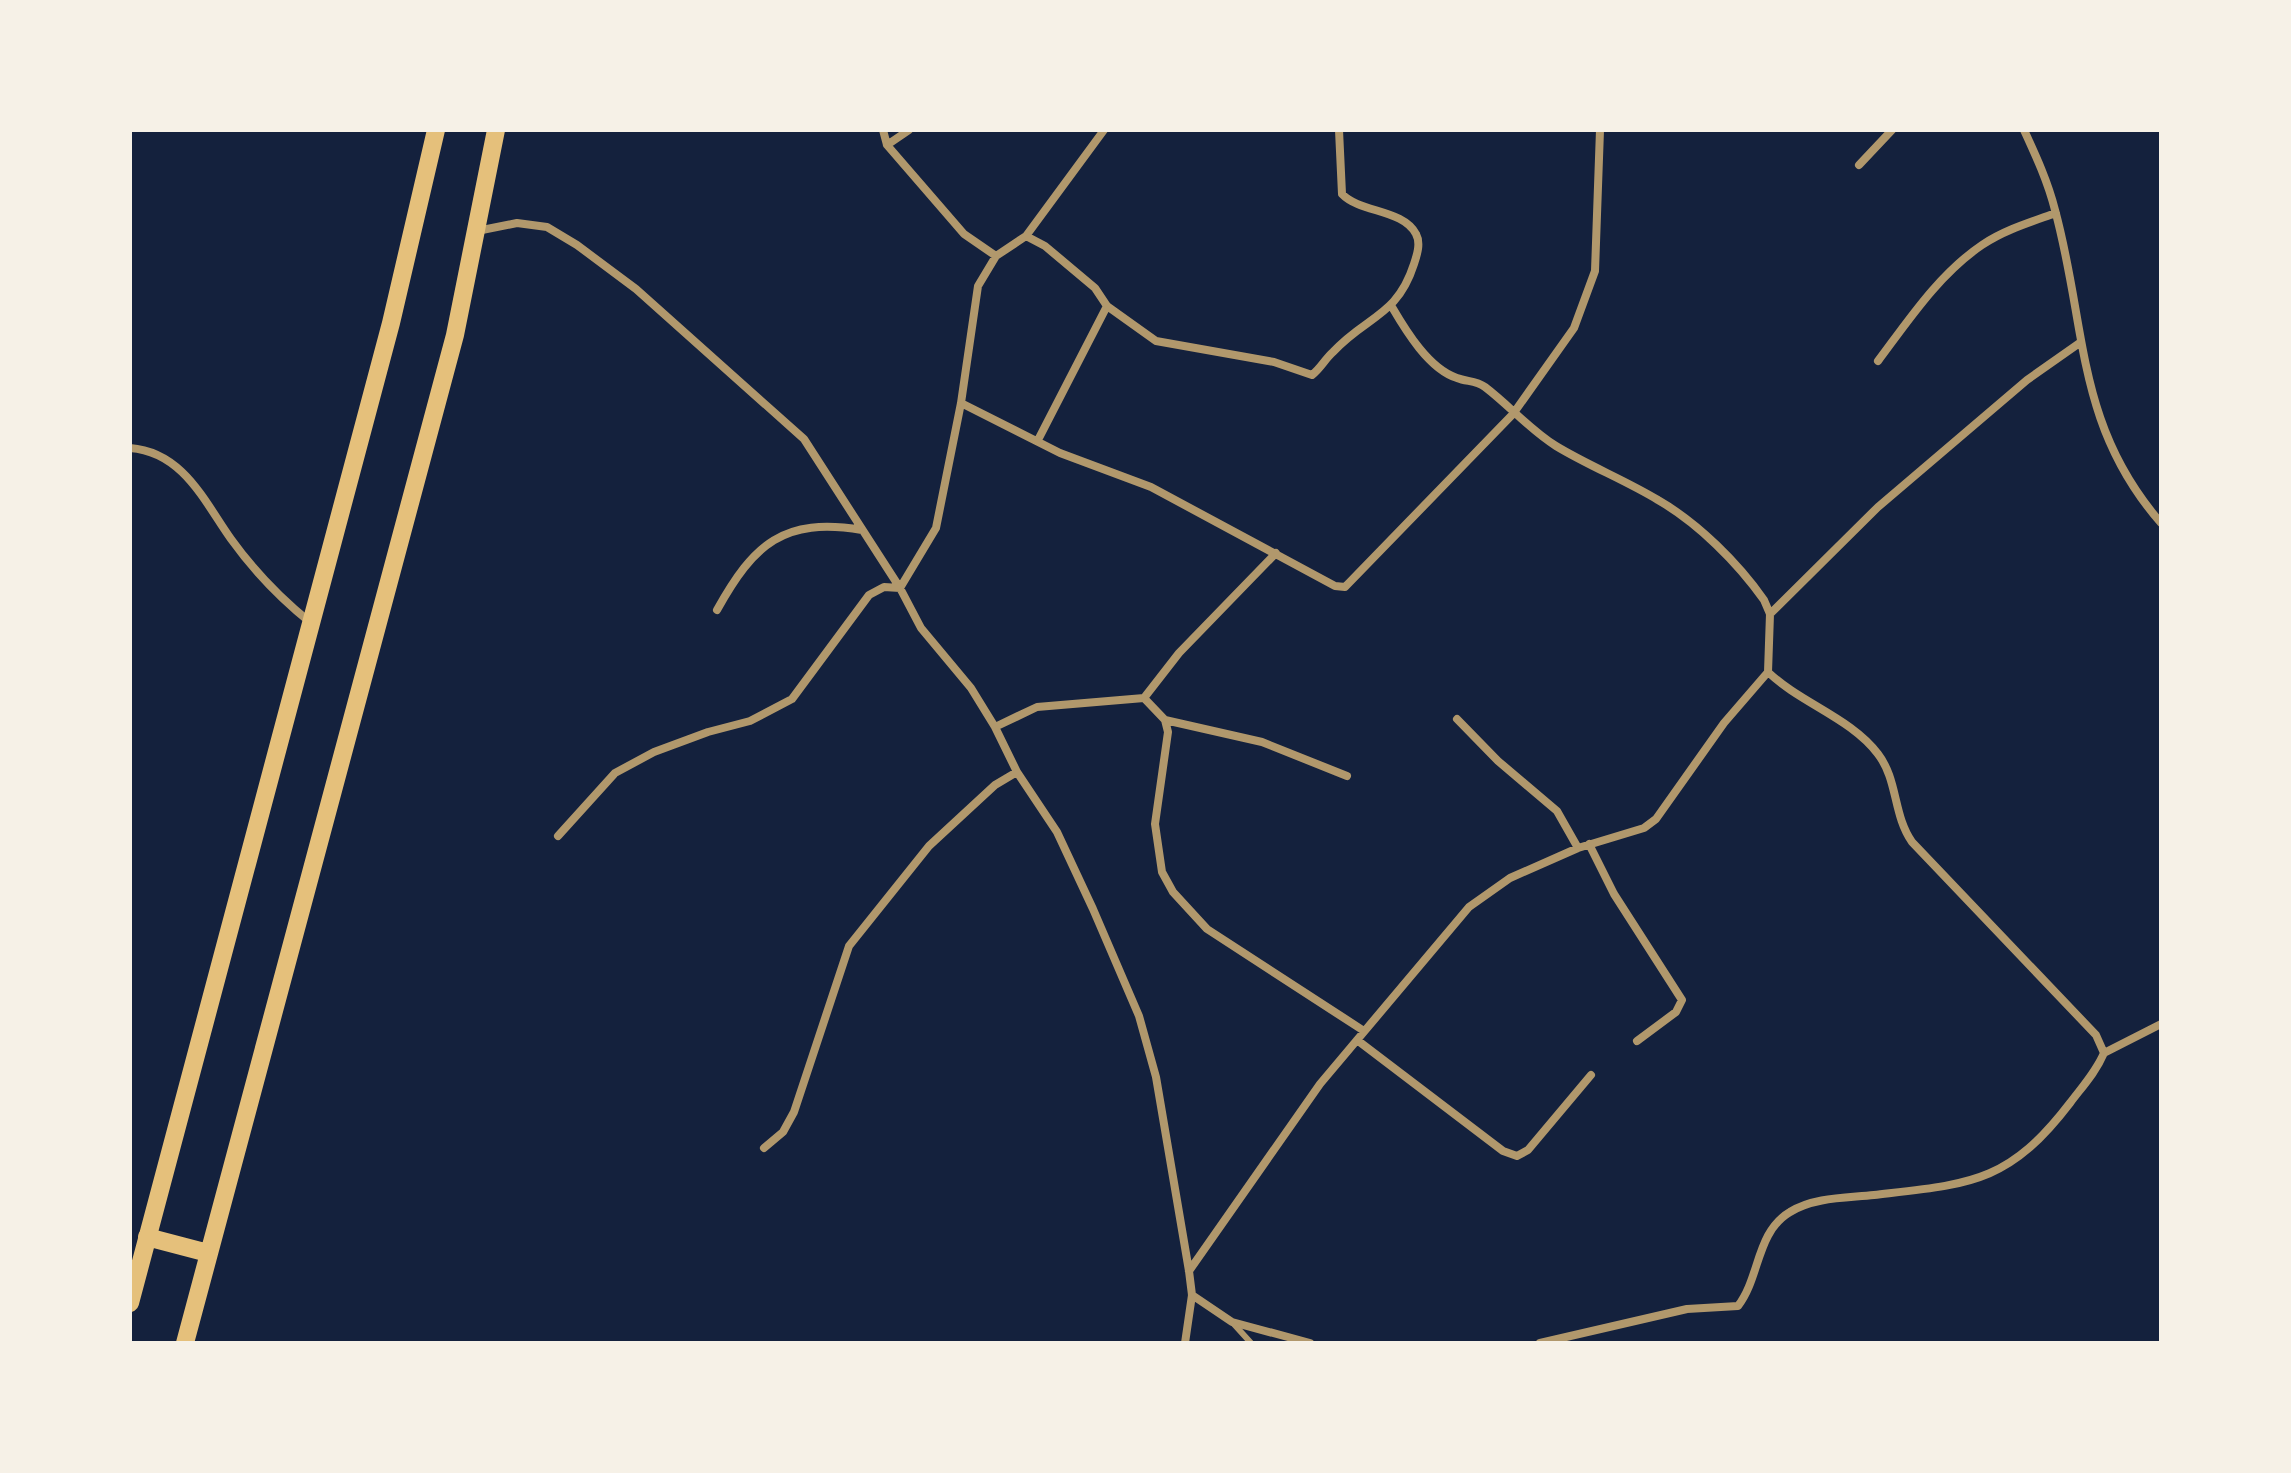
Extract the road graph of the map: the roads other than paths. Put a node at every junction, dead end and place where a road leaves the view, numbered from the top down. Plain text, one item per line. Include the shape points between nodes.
1 (436, 130) edge
2 (496, 130) edge
3 (883, 130) edge
4 (909, 130) edge
5 (1104, 130) edge
6 (1339, 130) edge
7 (1600, 130) edge
8 (1892, 130) edge
9 (2024, 130) edge
10 (887, 145) junction
11 (1859, 165) dead end
12 (2056, 213) junction
13 (476, 231) junction
14 (1026, 236) junction
15 (996, 256) junction
16 (1107, 306) junction
17 (1392, 307) junction
18 (2081, 342) junction
19 (1878, 361) dead end
20 (961, 403) junction
21 (1513, 414) junction
22 (1038, 440) junction
23 (130, 448) edge
24 (2161, 523) edge
25 (862, 530) junction
26 (1276, 553) junction
27 (900, 588) junction
28 (717, 610) dead end
29 (1770, 614) junction
30 (311, 623) junction
31 (1768, 672) junction
32 (1144, 698) junction
33 (1457, 719) dead end
34 (1165, 720) junction
35 (995, 727) junction
36 (1017, 772) junction
37 (1347, 776) dead end
38 (558, 836) dead end
39 (1589, 844) junction
40 (1578, 848) junction
41 (2161, 1024) edge
42 (1364, 1031) junction
43 (1357, 1040) junction
44 (1637, 1041) dead end
45 (2104, 1053) junction
46 (1591, 1075) dead end
47 (764, 1148) dead end
48 (147, 1237) junction
49 (208, 1253) junction
50 (1189, 1271) junction
51 (1192, 1295) junction
52 (130, 1303) edge
53 (1232, 1322) junction
54 (185, 1343) edge
55 (1185, 1343) edge
56 (1251, 1343) edge
57 (1310, 1343) edge
58 (1540, 1343) edge

1 - 30 main road
2 - 13 main road
3 - 10 street
4 - 10 street
5 - 14 street
6 - 17 street via 1342,194 1350,203 1406,224 1416,234 1418,249 1408,281
7 - 21 street via 1595,271 1574,328
8 - 11 street
9 - 12 street
10 - 15 street via 964,234
12 - 18 street
12 - 19 street via 1997,236 1965,258
13 - 25 street via 517,223 547,227 636,289 804,439
13 - 49 main road via 451,350
14 - 15 street
14 - 16 street via 1085,280
15 - 20 street via 978,286
16 - 17 street via 1156,341 1274,362 1312,375 1360,328
16 - 22 street
17 - 21 street via 1434,363 1455,378 1485,387
18 - 24 street via 2095,411 2110,448 2134,491
18 - 29 street via 2027,380 1878,507
20 - 22 street
20 - 27 street via 936,528
21 - 26 street via 1350,584 1335,586
21 - 29 street via 1554,445 1683,517 1755,588
22 - 26 street via 1151,487
23 - 30 street via 145,449 174,465 199,488 264,580
25 - 27 street
25 - 28 street via 806,526 780,534 736,575
26 - 32 street via 1179,653
27 - 35 street via 921,628 971,688
27 - 38 street via 884,587 869,595 792,699 750,721 667,747 615,773
29 - 31 street
30 - 48 main road
31 - 39 street via 1724,723 1656,819 1630,834
31 - 45 street via 1871,746 1885,765 1898,818 1912,842 2096,1035
32 - 34 street
32 - 35 street via 1037,707
33 - 40 street via 1557,811
34 - 37 street via 1262,742
34 - 42 street via 1156,849 1173,892 1207,929
35 - 36 street
36 - 47 street via 995,785 929,846 849,946 794,1112 783,1132
36 - 50 street via 1057,832 1139,1016 1159,1092
39 - 40 street
39 - 44 street via 1614,894 1682,1000 1676,1012
40 - 42 street via 1482,896
41 - 45 street
42 - 43 street
43 - 46 street via 1503,1151 1517,1156 1528,1150
43 - 50 street via 1298,1114
45 - 58 street via 2055,1123 2002,1169 1968,1181 1832,1200 1789,1212 1770,1232 1738,1306 1687,1309
48 - 49 main road
48 - 52 main road
49 - 54 main road
50 - 51 street
51 - 53 street
51 - 55 street
53 - 56 lane
53 - 57 street

